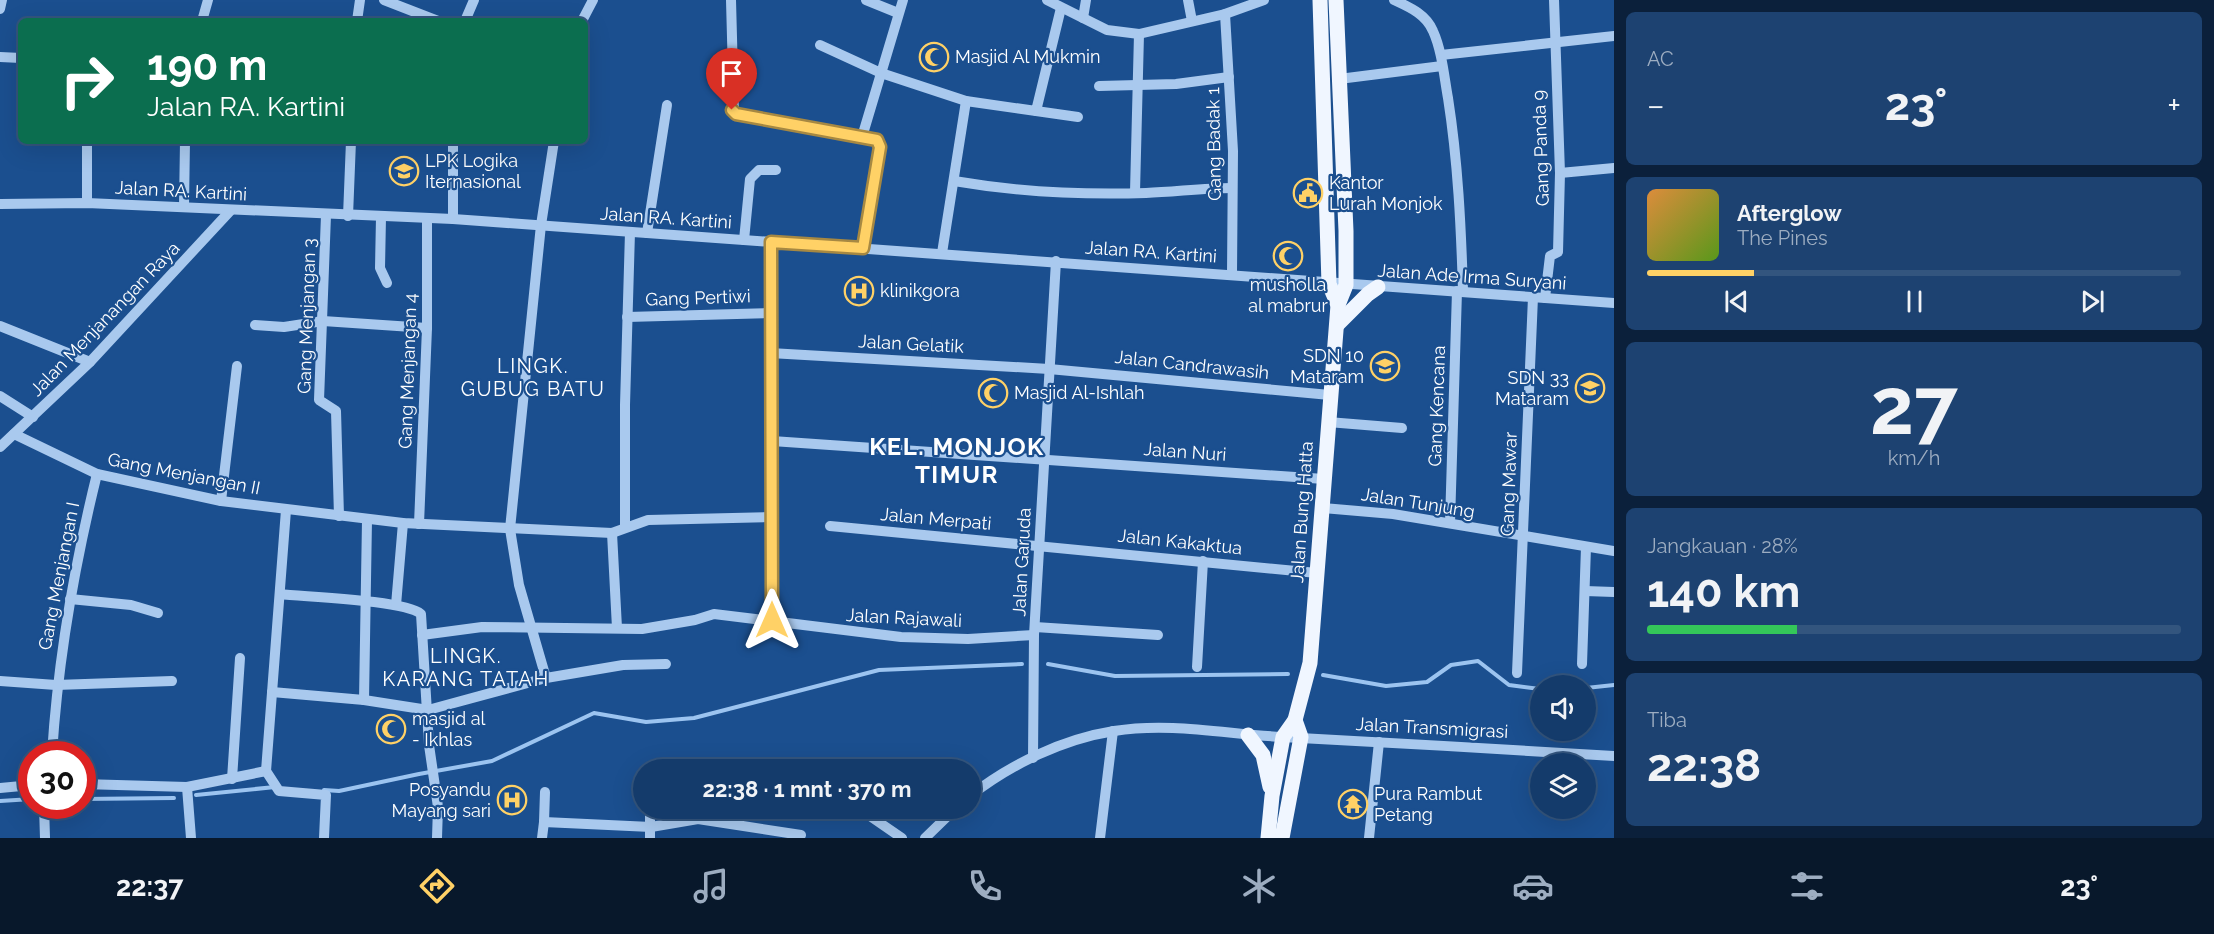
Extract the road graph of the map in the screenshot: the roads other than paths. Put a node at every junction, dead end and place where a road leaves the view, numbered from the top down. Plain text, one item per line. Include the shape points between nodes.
1 (2, 0) edge
2 (208, 0) edge
3 (360, 0) edge
4 (384, 0) edge
5 (474, 0) edge
6 (592, 0) edge
7 (731, 0) edge
8 (866, 0) edge
9 (903, 0) edge
10 (1047, 0) edge
11 (1086, 0) edge
12 (1188, 0) edge
13 (1264, 0) edge
14 (1320, 0) edge
15 (1336, 0) edge
16 (1394, 0) edge
17 (1554, 0) edge
18 (1252, 3) edge
19 (1407, 3) edge
20 (1061, 8) junction
21 (0, 9) edge
22 (898, 14) junction
23 (1225, 14) junction
24 (203, 18) edge
25 (357, 18) edge
26 (430, 18) edge
27 (466, 18) edge
28 (583, 18) edge
29 (1083, 18) junction
30 (1192, 21) junction
31 (1139, 34) junction
32 (1614, 36) edge
33 (1553, 42) junction
34 (820, 45) dead end
35 (0, 57) edge
36 (18, 58) edge
37 (1441, 60) junction
38 (881, 73) junction
39 (1229, 77) junction
40 (1339, 79) junction
41 (1099, 86) dead end
42 (1138, 86) junction
43 (966, 101) junction
44 (666, 105) dead end
45 (1036, 111) junction
46 (1078, 117) dead end
47 (862, 137) junction
48 (87, 144) edge
49 (185, 144) edge
50 (351, 144) edge
51 (453, 144) edge
52 (554, 144) edge
53 (1614, 168) edge
54 (776, 170) dead end
55 (1560, 173) junction
56 (954, 181) junction
57 (1232, 188) junction
58 (1135, 192) junction
59 (87, 203) junction
60 (0, 204) edge
61 (184, 206) junction
62 (231, 210) junction
63 (326, 215) junction
64 (348, 216) junction
65 (381, 217) junction
66 (428, 219) junction
67 (453, 219) junction
68 (541, 225) junction
69 (630, 232) junction
70 (646, 233) junction
71 (744, 240) junction
72 (771, 242) junction
73 (863, 248) junction
74 (942, 253) junction
75 (1056, 261) junction
76 (1232, 274) junction
77 (387, 283) dead end
78 (1329, 284) junction
79 (1346, 285) junction
80 (1378, 287) junction
81 (1460, 291) junction
82 (1533, 297) junction
83 (1545, 298) junction
84 (1614, 303) edge
85 (1338, 305) junction
86 (769, 313) junction
87 (627, 317) junction
88 (322, 321) junction
89 (1338, 324) junction
90 (255, 325) dead end
91 (0, 326) edge
92 (427, 328) junction
93 (770, 353) junction
94 (90, 362) junction
95 (237, 366) dead end
96 (1050, 369) junction
97 (1330, 395) junction
98 (0, 396) edge
99 (33, 417) junction
100 (1328, 422) junction
101 (1402, 428) dead end
102 (14, 434) junction
103 (772, 441) junction
104 (0, 447) edge
105 (1044, 458) junction
106 (97, 474) junction
107 (1324, 479) junction
108 (221, 501) junction
109 (1323, 508) junction
110 (286, 510) junction
111 (339, 516) junction
112 (772, 517) junction
113 (367, 520) junction
114 (403, 523) junction
115 (1450, 523) junction
116 (419, 524) junction
117 (830, 526) dead end
118 (625, 527) junction
119 (510, 530) junction
120 (612, 533) junction
121 (1524, 536) junction
122 (1039, 544) junction
123 (1586, 547) junction
124 (1614, 551) edge
125 (1203, 561) junction
126 (1317, 573) junction
127 (1585, 591) junction
128 (1614, 592) edge
129 (280, 594) junction
130 (70, 599) junction
131 (364, 603) junction
132 (396, 605) junction
133 (158, 613) dead end
134 (772, 620) junction
135 (533, 628) junction
136 (617, 628) junction
137 (1034, 631) junction
138 (422, 635) junction
139 (1158, 635) dead end
140 (240, 658) dead end
141 (666, 664) dead end
142 (1582, 664) dead end
143 (1197, 667) dead end
144 (1517, 673) dead end
145 (546, 678) junction
146 (0, 681) edge
147 (172, 681) dead end
148 (56, 686) junction
149 (272, 692) junction
150 (364, 700) junction
151 (428, 710) junction
152 (1295, 720) junction
153 (1113, 731) junction
154 (1248, 735) junction
155 (1283, 737) junction
156 (1301, 737) junction
157 (53, 741) edge
158 (1379, 742) junction
159 (1614, 756) edge
160 (1033, 758) junction
161 (268, 775) junction
162 (232, 779) junction
163 (96, 784) edge
164 (18, 786) edge
165 (188, 787) junction
166 (0, 788) edge
167 (981, 789) edge
168 (545, 792) dead end
169 (1272, 796) junction
170 (44, 819) edge
171 (874, 819) edge
172 (945, 819) edge
173 (544, 822) junction
174 (651, 832) edge
175 (801, 835) dead end
176 (45, 838) edge
177 (191, 838) edge
178 (324, 838) edge
179 (437, 838) edge
180 (542, 838) edge
181 (902, 838) edge
182 (925, 838) edge
183 (1100, 838) edge
184 (1268, 838) edge
185 (1282, 838) edge
186 (1369, 838) edge

1 - 21 street
2 - 24 street
3 - 25 street
4 - 26 street
5 - 27 street
6 - 28 street
7 - 47 street via 734,112
8 - 22 street
9 - 22 street
10 - 20 street
11 - 29 street
12 - 30 street
13 - 18 street
14 - 78 main road
15 - 40 main road
16 - 19 street, Gang Kencana
17 - 33 street, Gang Panda 9
18 - 23 street
19 - 37 street, Gang Kencana via 1433,30
20 - 29 street
20 - 45 street
22 - 38 street
23 - 30 street
23 - 39 street, Gang Badak 1
29 - 31 street via 1107,30
30 - 31 street
31 - 42 street
32 - 33 street
33 - 37 street
33 - 55 street, Gang Panda 9
34 - 38 street
35 - 36 street
37 - 40 street
37 - 81 street, Gang Kencana via 1459,182
38 - 43 street
38 - 47 street
39 - 42 street
39 - 57 street, Gang Badak 1
40 - 79 main road
41 - 42 street
42 - 58 street
43 - 45 street
43 - 56 street
44 - 70 street
45 - 46 street
47 - 73 street via 877,140 880,147
48 - 59 street
49 - 61 street
50 - 64 street
51 - 67 street
52 - 68 street
53 - 55 street
54 - 71 street via 759,170 750,179
55 - 83 street, Gang Panda 9 via 1558,252 1550,256
56 - 58 street via 1044,192
56 - 74 street
57 - 58 street
57 - 76 street, Gang Badak 1
59 - 60 street, Jalan RA. Kartini
59 - 61 street, Jalan RA. Kartini
61 - 62 street, Jalan RA. Kartini
62 - 63 street, Jalan RA. Kartini
62 - 94 street, Jalan Menjanangan Raya
63 - 64 street, Jalan RA. Kartini
63 - 88 street, Gang Menjangan 3
64 - 65 street, Jalan RA. Kartini
65 - 66 street, Jalan RA. Kartini
65 - 77 street via 380,268
66 - 67 street, Jalan RA. Kartini
66 - 92 street, Gang Menjangan 4
67 - 68 street, Jalan RA. Kartini
68 - 69 street, Jalan RA. Kartini
68 - 119 street
69 - 70 street, Jalan RA. Kartini
69 - 87 street
70 - 71 street, Jalan RA. Kartini
71 - 72 street, Jalan RA. Kartini
72 - 73 street, Jalan RA. Kartini
72 - 86 street
73 - 74 street, Jalan RA. Kartini
74 - 75 street, Jalan RA. Kartini
75 - 76 street, Jalan RA. Kartini
75 - 96 street, Jalan Garuda
76 - 78 street, Jalan RA. Kartini
78 - 79 street, Jalan Ade Irma Suryani
78 - 85 main road
79 - 80 street, Jalan Ade Irma Suryani
79 - 85 main road
80 - 81 street, Jalan Ade Irma Suryani
80 - 89 main road
81 - 82 street, Jalan Ade Irma Suryani
81 - 115 street, Gang Kencana
82 - 83 street, Jalan Ade Irma Suryani
82 - 121 street, Gang Mawar
83 - 84 street, Jalan Ade Irma Suryani
85 - 89 main road, Jalan Bung Hatta
86 - 87 street, Gang Pertiwi
86 - 93 street
87 - 118 street
88 - 90 street via 284,327
88 - 92 street
88 - 111 street, Gang Menjangan 3 via 319,400 336,411
89 - 97 main road, Jalan Bung Hatta
91 - 94 street
92 - 116 street, Gang Menjangan 4
93 - 96 street, Jalan Gelatik
93 - 103 street
94 - 99 street, Jalan Menjanangan Raya
95 - 108 street
96 - 97 street, Jalan Candrawasih
96 - 105 street, Jalan Garuda
97 - 100 main road, Jalan Bung Hatta
98 - 99 street
99 - 102 street, Jalan Menjanangan Raya
100 - 101 street
100 - 107 main road, Jalan Bung Hatta
102 - 104 street, Jalan Menjanangan Raya
102 - 106 street, Gang Menjangan II
103 - 105 street, Jalan Nuri
103 - 112 street
105 - 107 street, Jalan Nuri
105 - 122 street, Jalan Garuda
106 - 108 street, Gang Menjangan II
106 - 130 street, Gang Menjangan I
107 - 109 main road, Jalan Bung Hatta
108 - 110 street, Gang Menjangan II
109 - 115 street, Jalan Tunjung
109 - 126 main road, Jalan Bung Hatta
110 - 111 street, Gang Menjangan II
110 - 129 street
111 - 113 street, Gang Menjangan II
112 - 118 street via 648,520
112 - 134 street
113 - 114 street, Gang Menjangan II
113 - 131 street
114 - 116 street, Gang Menjangan II
114 - 132 street
115 - 121 street, Jalan Tunjung
116 - 119 street, Gang Menjangan II
117 - 122 street, Jalan Merpati
118 - 120 street
119 - 120 street, Gang Menjangan II
119 - 135 street via 519,585
120 - 136 street
121 - 123 street, Jalan Tunjung
121 - 144 street, Gang Mawar
122 - 125 street, Jalan Kakaktua
122 - 137 street, Jalan Garuda
123 - 124 street, Jalan Tunjung
123 - 127 street
125 - 126 street, Jalan Kakaktua
125 - 143 street
126 - 152 main road, Jalan Bung Hatta via 1310,663
127 - 128 street
127 - 142 street
129 - 131 street
129 - 149 street
130 - 133 street via 131,605
130 - 148 street, Gang Menjangan I
131 - 132 street
131 - 150 street
132 - 138 street via 415,609 423,618
134 - 136 street, Jalan Rajawali via 714,614 664,626
134 - 137 street, Jalan Rajawali via 901,637 968,639
135 - 136 street, Jalan Rajawali
135 - 138 street, Jalan Rajawali via 482,627
135 - 145 street
137 - 139 street, Jalan Rajawali
137 - 160 street, Jalan Garuda
138 - 151 street
140 - 162 street
141 - 145 street via 623,665
145 - 151 street
146 - 148 street
147 - 148 street
148 - 157 street, Gang Menjangan I
149 - 150 street
149 - 161 street
150 - 151 street
151 - 179 street
152 - 155 main road
152 - 156 main road
153 - 154 street, Jalan Transmigrasi via 1160,727
153 - 160 street, Jalan Transmigrasi
153 - 183 street
154 - 155 street, Jalan Transmigrasi
154 - 169 main road via 1263,755
155 - 156 street, Jalan Transmigrasi
155 - 169 main road
156 - 158 street, Jalan Transmigrasi
156 - 185 main road
158 - 159 street, Jalan Transmigrasi
158 - 186 street
160 - 167 street, Jalan Transmigrasi
161 - 162 street
161 - 178 street via 277,790 326,795
162 - 165 street
163 - 165 street
164 - 166 street
165 - 177 street
168 - 173 street
169 - 184 main road
170 - 176 street
171 - 181 street
172 - 182 street
173 - 174 street
173 - 180 street
174 - 175 street via 698,819

